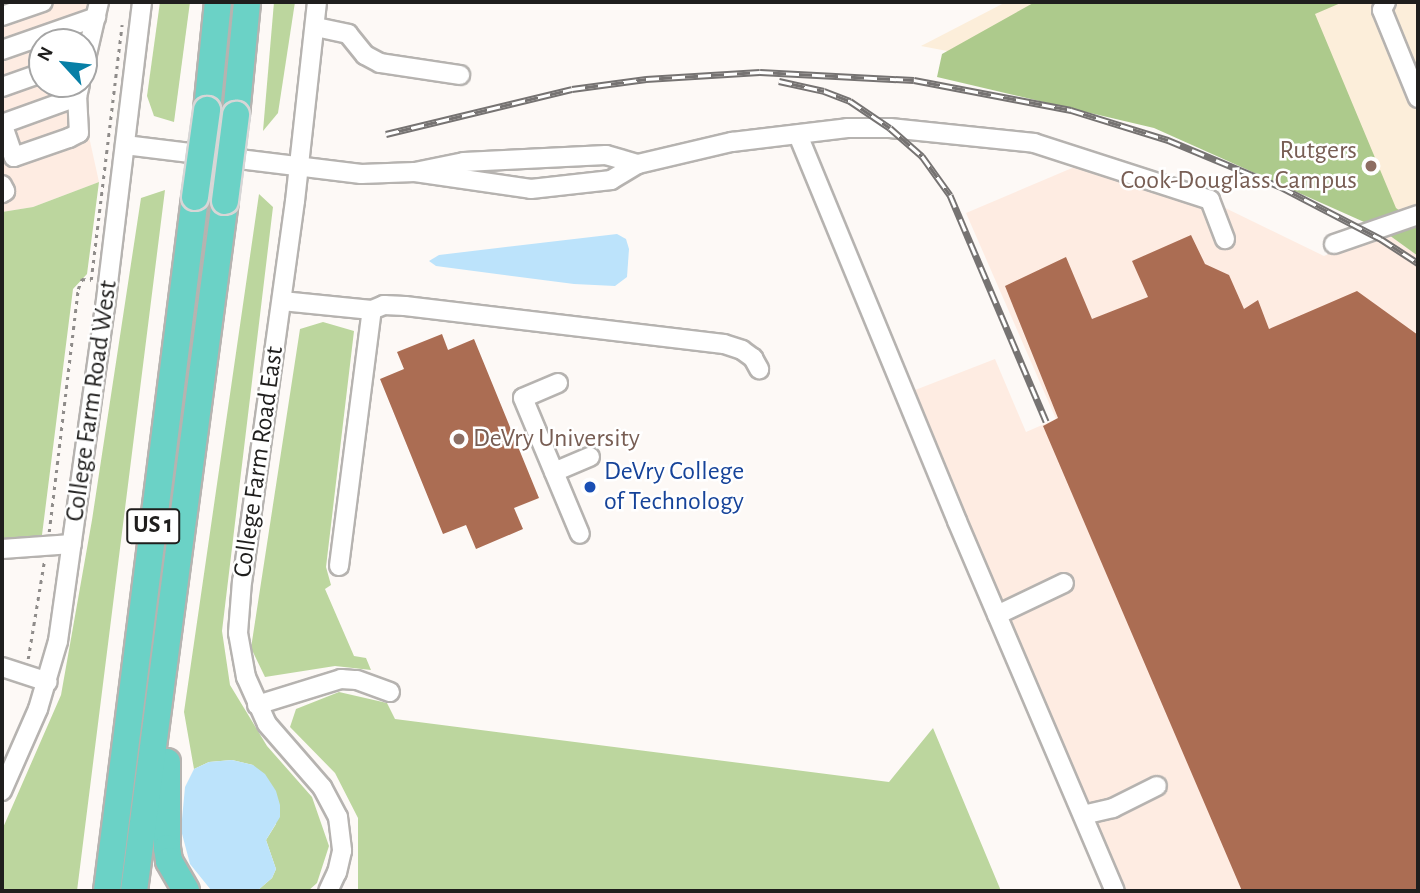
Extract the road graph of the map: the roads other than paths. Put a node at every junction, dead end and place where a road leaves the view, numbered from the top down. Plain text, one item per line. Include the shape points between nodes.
1 (43, 2) edge
2 (142, 2) edge
3 (218, 2) edge
4 (247, 2) edge
5 (317, 2) edge
6 (1386, 2) edge
7 (98, 10) edge
8 (2, 16) edge
9 (316, 27) junction
10 (93, 28) edge
11 (2, 50) edge
12 (460, 75) dead end
13 (28, 78) edge
14 (2, 88) edge
15 (60, 98) edge
16 (79, 98) edge
17 (1418, 98) edge
18 (2, 123) edge
19 (798, 135) junction
20 (125, 145) junction
21 (638, 164) junction
22 (298, 166) junction
23 (415, 172) junction
24 (2, 185) edge
25 (2, 192) edge
26 (1418, 215) edge
27 (1225, 239) dead end
28 (1334, 244) dead end
29 (282, 301) junction
30 (372, 310) junction
31 (759, 369) dead end
32 (558, 383) dead end
33 (590, 457) dead end
34 (554, 472) junction
35 (580, 534) dead end
36 (72, 544) junction
37 (2, 549) edge
38 (176, 566) junction
39 (339, 566) dead end
40 (1064, 583) dead end
41 (997, 615) junction
42 (2, 667) edge
43 (48, 682) junction
44 (390, 692) dead end
45 (257, 705) junction
46 (1157, 786) dead end
47 (2, 791) edge
48 (1083, 815) junction
49 (111, 854) junction
50 (101, 891) edge
51 (107, 891) edge
52 (134, 891) edge
53 (186, 891) edge
54 (328, 891) edge
55 (1115, 891) edge

1 - 8 street
2 - 20 street, College Farm Road West
3 - 49 highway, US 1, bridge
4 - 38 highway, US 1, bridge
5 - 9 street, College Farm Road East
6 - 17 street via 1382,10
7 - 10 street
7 - 11 street
9 - 12 street via 348,34 365,55 380,63
9 - 22 street, College Farm Road East
13 - 14 street
15 - 18 street
16 - 18 street via 79,133 14,157
19 - 21 street via 732,142
19 - 27 street via 890,128 1034,143 1210,200
19 - 41 street
20 - 22 street
20 - 36 street, College Farm Road West
21 - 23 street via 606,155 464,162
21 - 23 street via 611,180 531,189
22 - 23 street via 361,174
22 - 29 street, College Farm Road East
24 - 25 street
26 - 28 street
29 - 30 street
29 - 45 street, College Farm Road East via 238,618 242,662
30 - 31 street via 384,305 405,306 724,344 742,350
30 - 39 street
32 - 34 street via 523,398
33 - 34 street
34 - 35 street
36 - 37 street
36 - 43 street, College Farm Road West
38 - 52 highway, US 1
38 - 53 highway via 176,682 164,808 169,861
40 - 41 street
41 - 48 street
42 - 43 street
43 - 47 street, College Farm Road West
44 - 45 street via 341,679
45 - 54 street, College Farm Road East via 275,736 321,787 338,817 342,852
46 - 48 street
48 - 55 street
49 - 50 highway
49 - 51 highway, US 1

